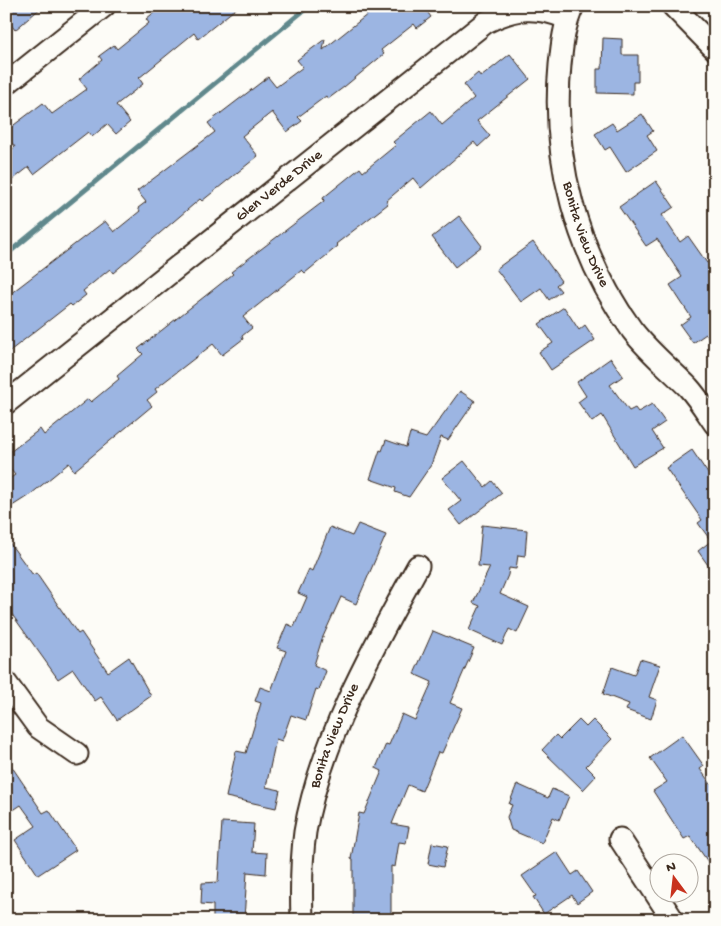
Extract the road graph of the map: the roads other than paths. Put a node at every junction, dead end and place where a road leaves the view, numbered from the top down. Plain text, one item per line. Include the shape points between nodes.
1 (104, 6) edge
2 (679, 8) edge
3 (570, 12) edge
4 (715, 49) edge
5 (6, 84) edge
6 (6, 403) edge
7 (715, 424) edge
8 (418, 566) dead end
9 (6, 683) edge
10 (77, 754) dead end
11 (620, 839) dead end
12 (302, 920) edge
13 (674, 920) edge

1 - 5 street
2 - 4 street
3 - 6 street, Glen Verde Drive via 526,9 505,13 486,22
3 - 7 street, Bonita View Drive via 559,76 559,134 568,191 586,247 611,297 633,330 652,355 688,387
8 - 12 street, Bonita View Drive via 368,659 319,778 303,850
9 - 10 street via 38,727
11 - 13 street

